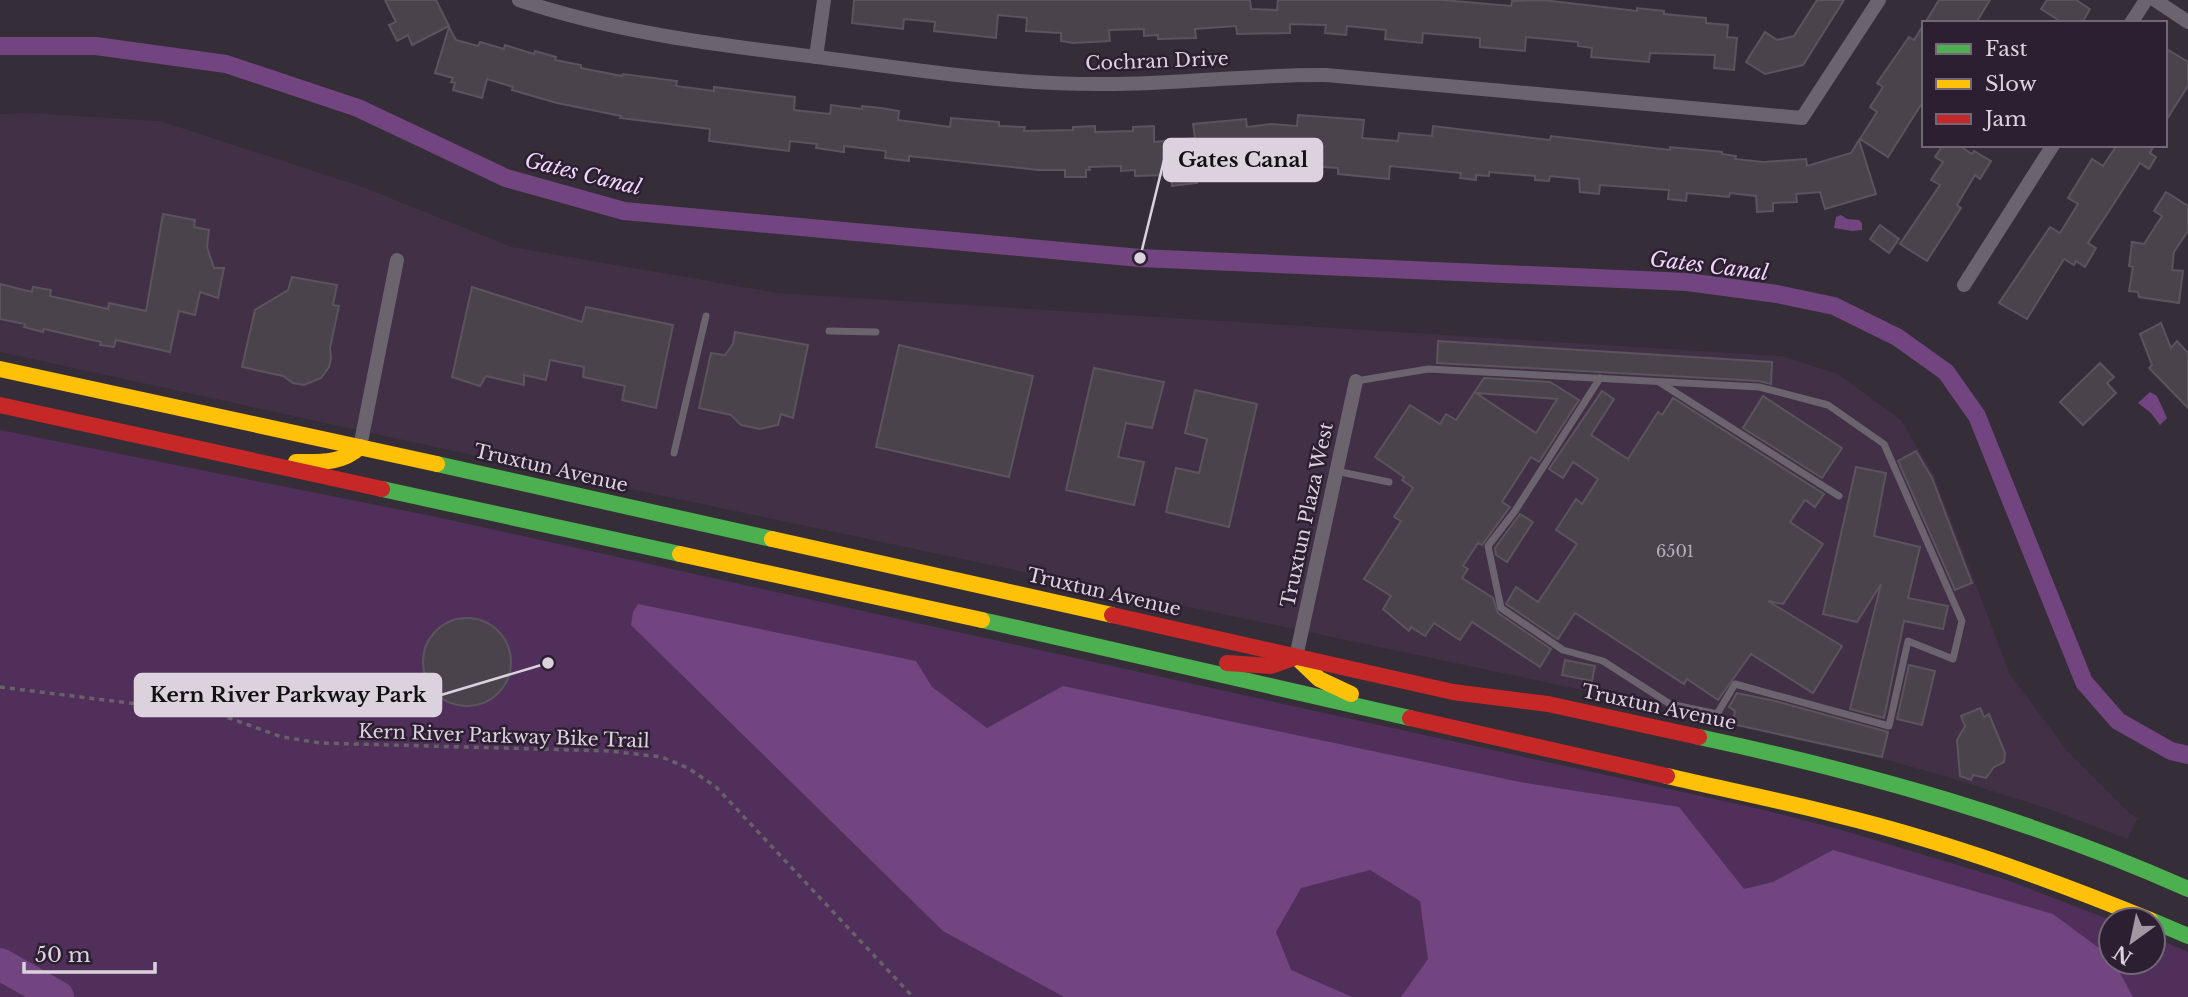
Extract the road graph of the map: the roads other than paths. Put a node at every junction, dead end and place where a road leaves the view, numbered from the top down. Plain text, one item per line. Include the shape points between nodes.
1 (519, 0) edge
2 (824, 0) edge
3 (1879, 0) edge
4 (2146, 0) edge
5 (2155, 0) edge
6 (2132, 21) edge
7 (2188, 22) edge
8 (816, 57) junction
9 (2052, 147) edge
10 (397, 260) dead end
11 (1965, 285) dead end
12 (706, 316) dead end
13 (830, 331) dead end
14 (876, 332) dead end
15 (0, 369) edge
16 (1600, 378) junction
17 (1659, 381) junction
18 (1356, 382) joint
19 (0, 405) edge
20 (360, 447) junction
21 (674, 453) dead end
22 (266, 464) junction
23 (1336, 471) junction
24 (1389, 482) dead end
25 (1839, 496) dead end
26 (1137, 654) junction
27 (1296, 657) junction
28 (1388, 712) junction
29 (2188, 889) edge
30 (2112, 906) edge
31 (2167, 927) edge
32 (2188, 936) edge

1 - 8 street, Cochran Drive via 662,37
2 - 8 street
3 - 8 street, Cochran Drive via 1802,118 1326,75 1138,84 1037,83
4 - 6 street
5 - 7 street
9 - 11 street
10 - 20 street
12 - 21 lane
13 - 14 lane
15 - 20 main road, Truxtun Avenue
16 - 17 lane
16 - 17 lane via 1488,546 1501,608 1563,650 1603,661 1670,704 1717,714 1735,684 1889,726 1908,641 1953,659 1962,621 1884,444 1828,405 1759,387
16 - 18 lane via 1428,369
17 - 25 lane
18 - 23 street, Truxtun Plaza West
19 - 22 main road
20 - 22 main road via 342,460
20 - 27 main road, Truxtun Avenue
22 - 26 main road
23 - 24 lane
23 - 27 street, Truxtun Plaza West
26 - 27 main road via 1268,667
26 - 28 main road
27 - 28 main road via 1319,679
27 - 29 main road, Truxtun Avenue via 1453,692 1545,703 1846,771 2046,832
28 - 30 main road via 1835,814 1992,861
31 - 32 main road

